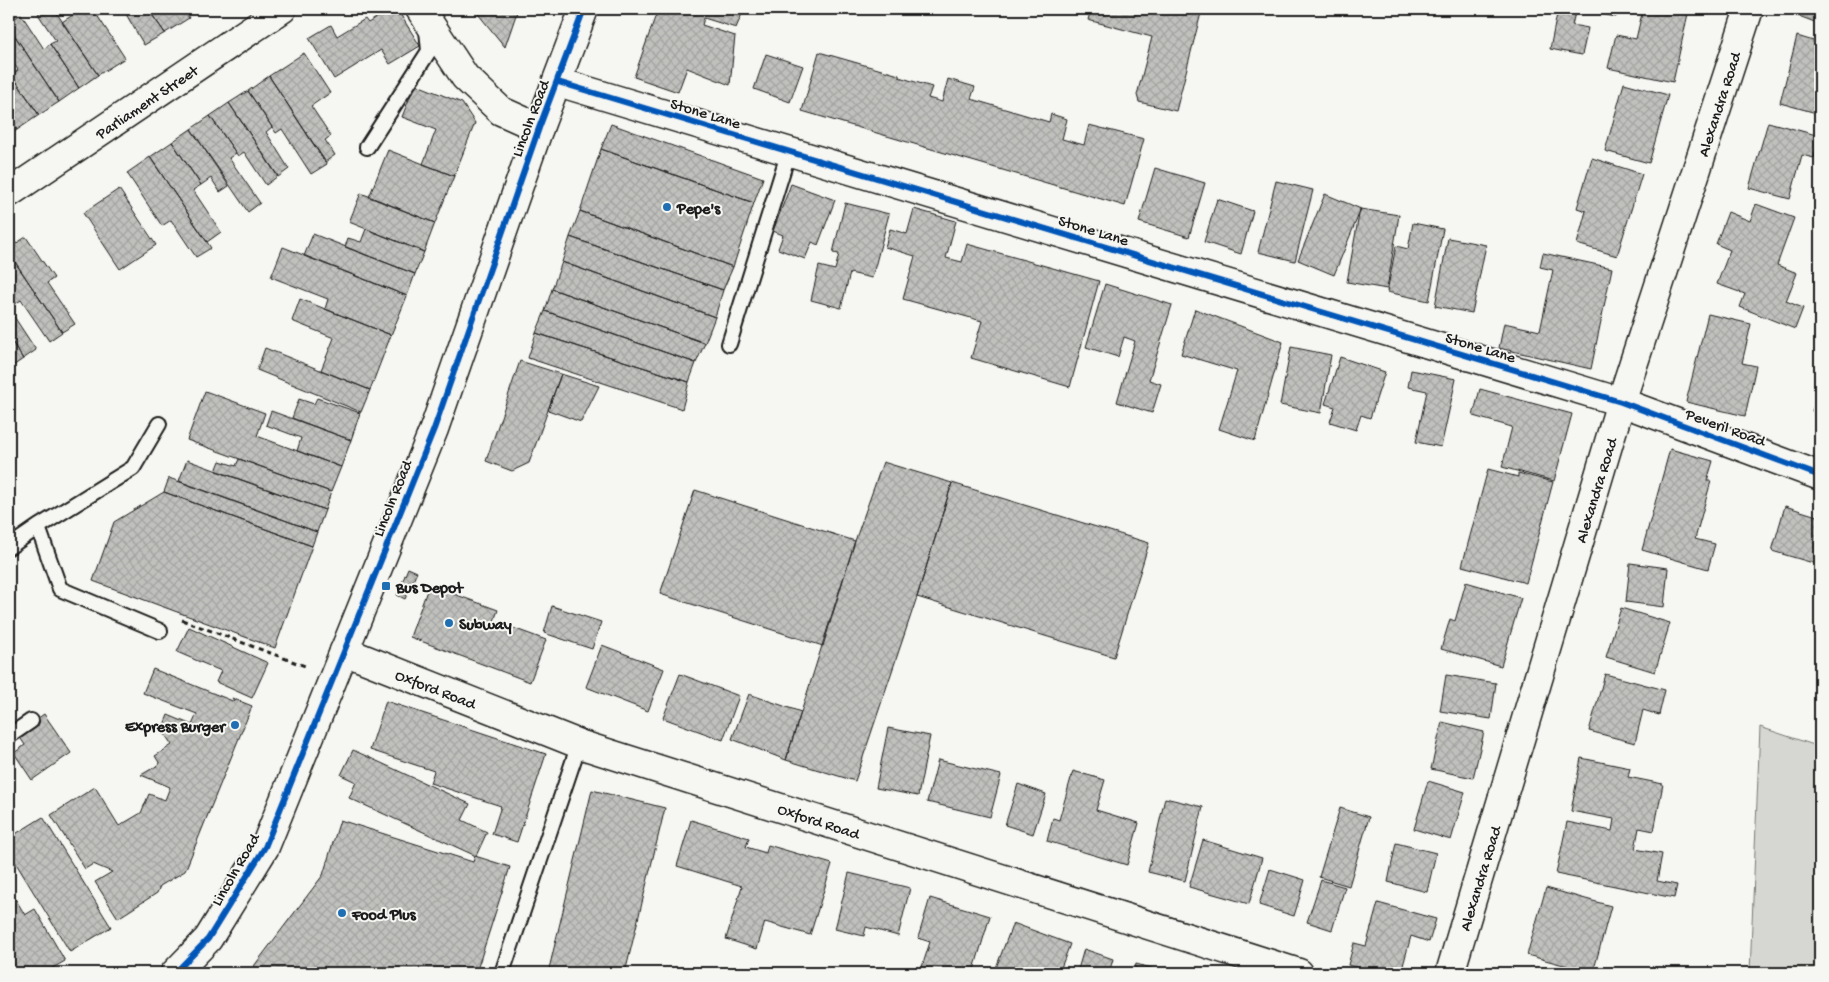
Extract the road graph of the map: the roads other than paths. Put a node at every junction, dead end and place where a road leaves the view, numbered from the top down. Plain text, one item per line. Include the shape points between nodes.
1 (282, 9) edge
2 (584, 9) edge
3 (1749, 9) edge
4 (423, 14) edge
5 (558, 82) junction
6 (539, 128) junction
7 (367, 147) dead end
8 (789, 151) junction
9 (9, 193) edge
10 (729, 344) dead end
11 (1622, 402) junction
12 (159, 424) dead end
13 (1820, 476) edge
14 (38, 527) junction
15 (9, 546) edge
16 (160, 631) dead end
17 (344, 651) junction
18 (31, 720) dead end
19 (9, 736) edge
20 (579, 744) junction
21 (175, 973) edge
22 (502, 973) edge
23 (1299, 973) edge
24 (1450, 973) edge

1 - 9 street, Parliament Street
2 - 5 street, Lincoln Road
3 - 11 street, Alexandra Road
4 - 6 street via 465,77 501,111
4 - 7 lane via 429,51
5 - 6 street, Lincoln Road
5 - 8 street, Stone Lane
6 - 17 street, Lincoln Road via 434,429
8 - 10 lane
8 - 11 street, Stone Lane
11 - 13 street, Peveril Road
11 - 24 street, Alexandra Road
12 - 14 lane via 132,468
14 - 15 lane
14 - 16 lane via 60,589
17 - 20 street, Oxford Road
17 - 21 street, Lincoln Road via 265,846 208,939
18 - 19 lane
20 - 22 lane
20 - 23 street, Oxford Road

